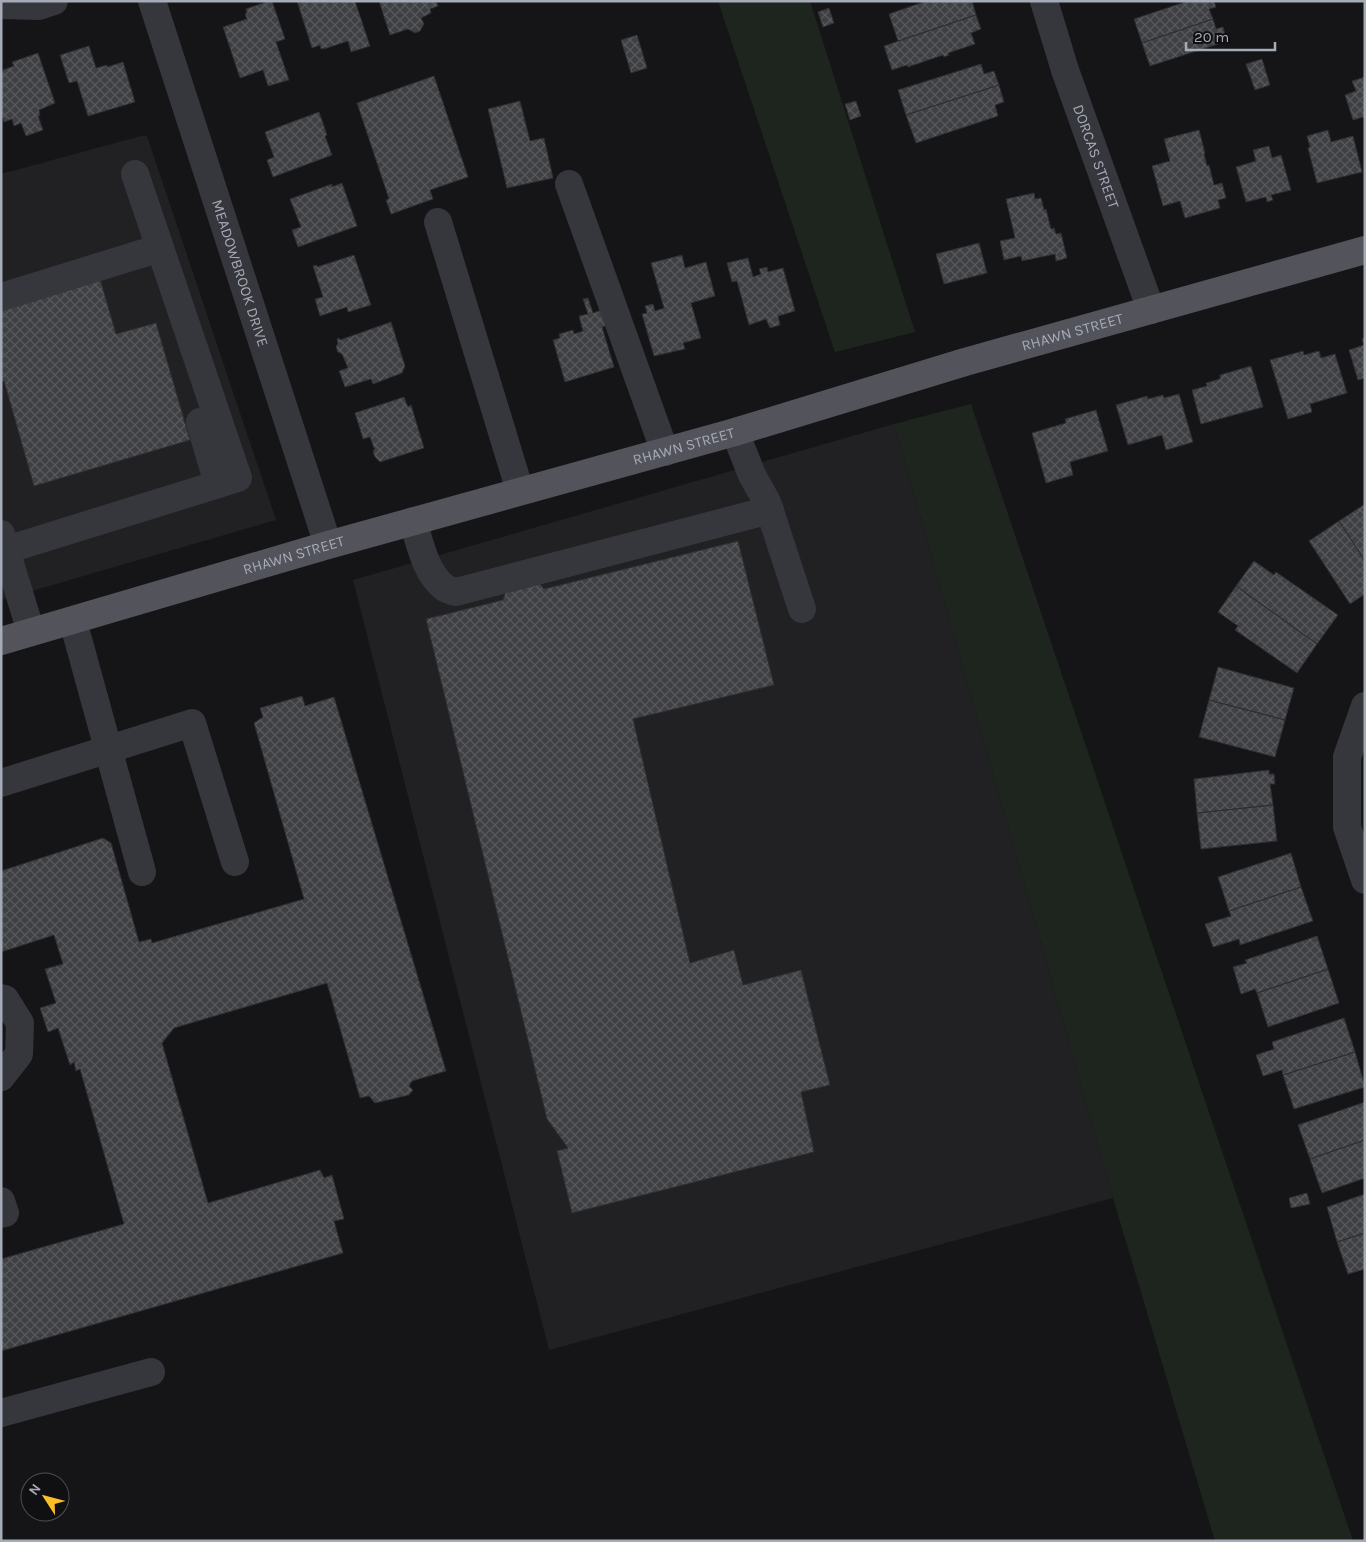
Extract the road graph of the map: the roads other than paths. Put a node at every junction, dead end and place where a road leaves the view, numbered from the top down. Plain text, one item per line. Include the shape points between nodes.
1 (54, 1) edge
2 (152, 1) edge
3 (1044, 1) edge
4 (1, 5) edge
5 (135, 174) dead end
6 (569, 184) dead end
7 (438, 222) dead end
8 (160, 248) junction
9 (1365, 250) edge
10 (1, 297) edge
11 (1151, 310) junction
12 (735, 432) junction
13 (665, 452) junction
14 (520, 492) junction
15 (770, 510) junction
16 (412, 521) junction
17 (3, 545) edge
18 (328, 545) junction
19 (802, 609) dead end
20 (73, 620) junction
21 (31, 632) junction
22 (1, 642) edge
23 (1365, 706) edge
24 (108, 749) junction
25 (1, 783) edge
26 (235, 862) dead end
27 (142, 872) dead end
28 (1365, 880) edge
29 (1, 998) edge
30 (1, 1077) edge
31 (1, 1201) edge
32 (1, 1214) edge
33 (151, 1372) dead end
34 (1, 1413) edge

1 - 4 street via 39,6
2 - 18 street, MEADOWBROOK DRIVE
3 - 11 street, DORCAS STREET via 1065,70
5 - 8 street
6 - 13 street
7 - 14 street
8 - 10 street
8 - 17 street via 188,330 174,334 228,481
9 - 11 main road, RHAWN STREET
11 - 12 main road, RHAWN STREET via 964,362
12 - 13 main road, RHAWN STREET
12 - 15 street
13 - 14 main road, RHAWN STREET
14 - 16 main road, RHAWN STREET
15 - 16 street via 456,592 446,588 427,564
15 - 19 street
16 - 18 main road, RHAWN STREET
17 - 21 street
18 - 20 main road, RHAWN STREET
20 - 21 main road, RHAWN STREET
20 - 24 street
21 - 22 main road, RHAWN STREET
23 - 28 street via 1347,757 1347,827
24 - 25 street
24 - 26 street via 192,723
24 - 27 street
29 - 30 street via 5,999 20,1023 19,1054
31 - 32 street via 5,1213
33 - 34 street

